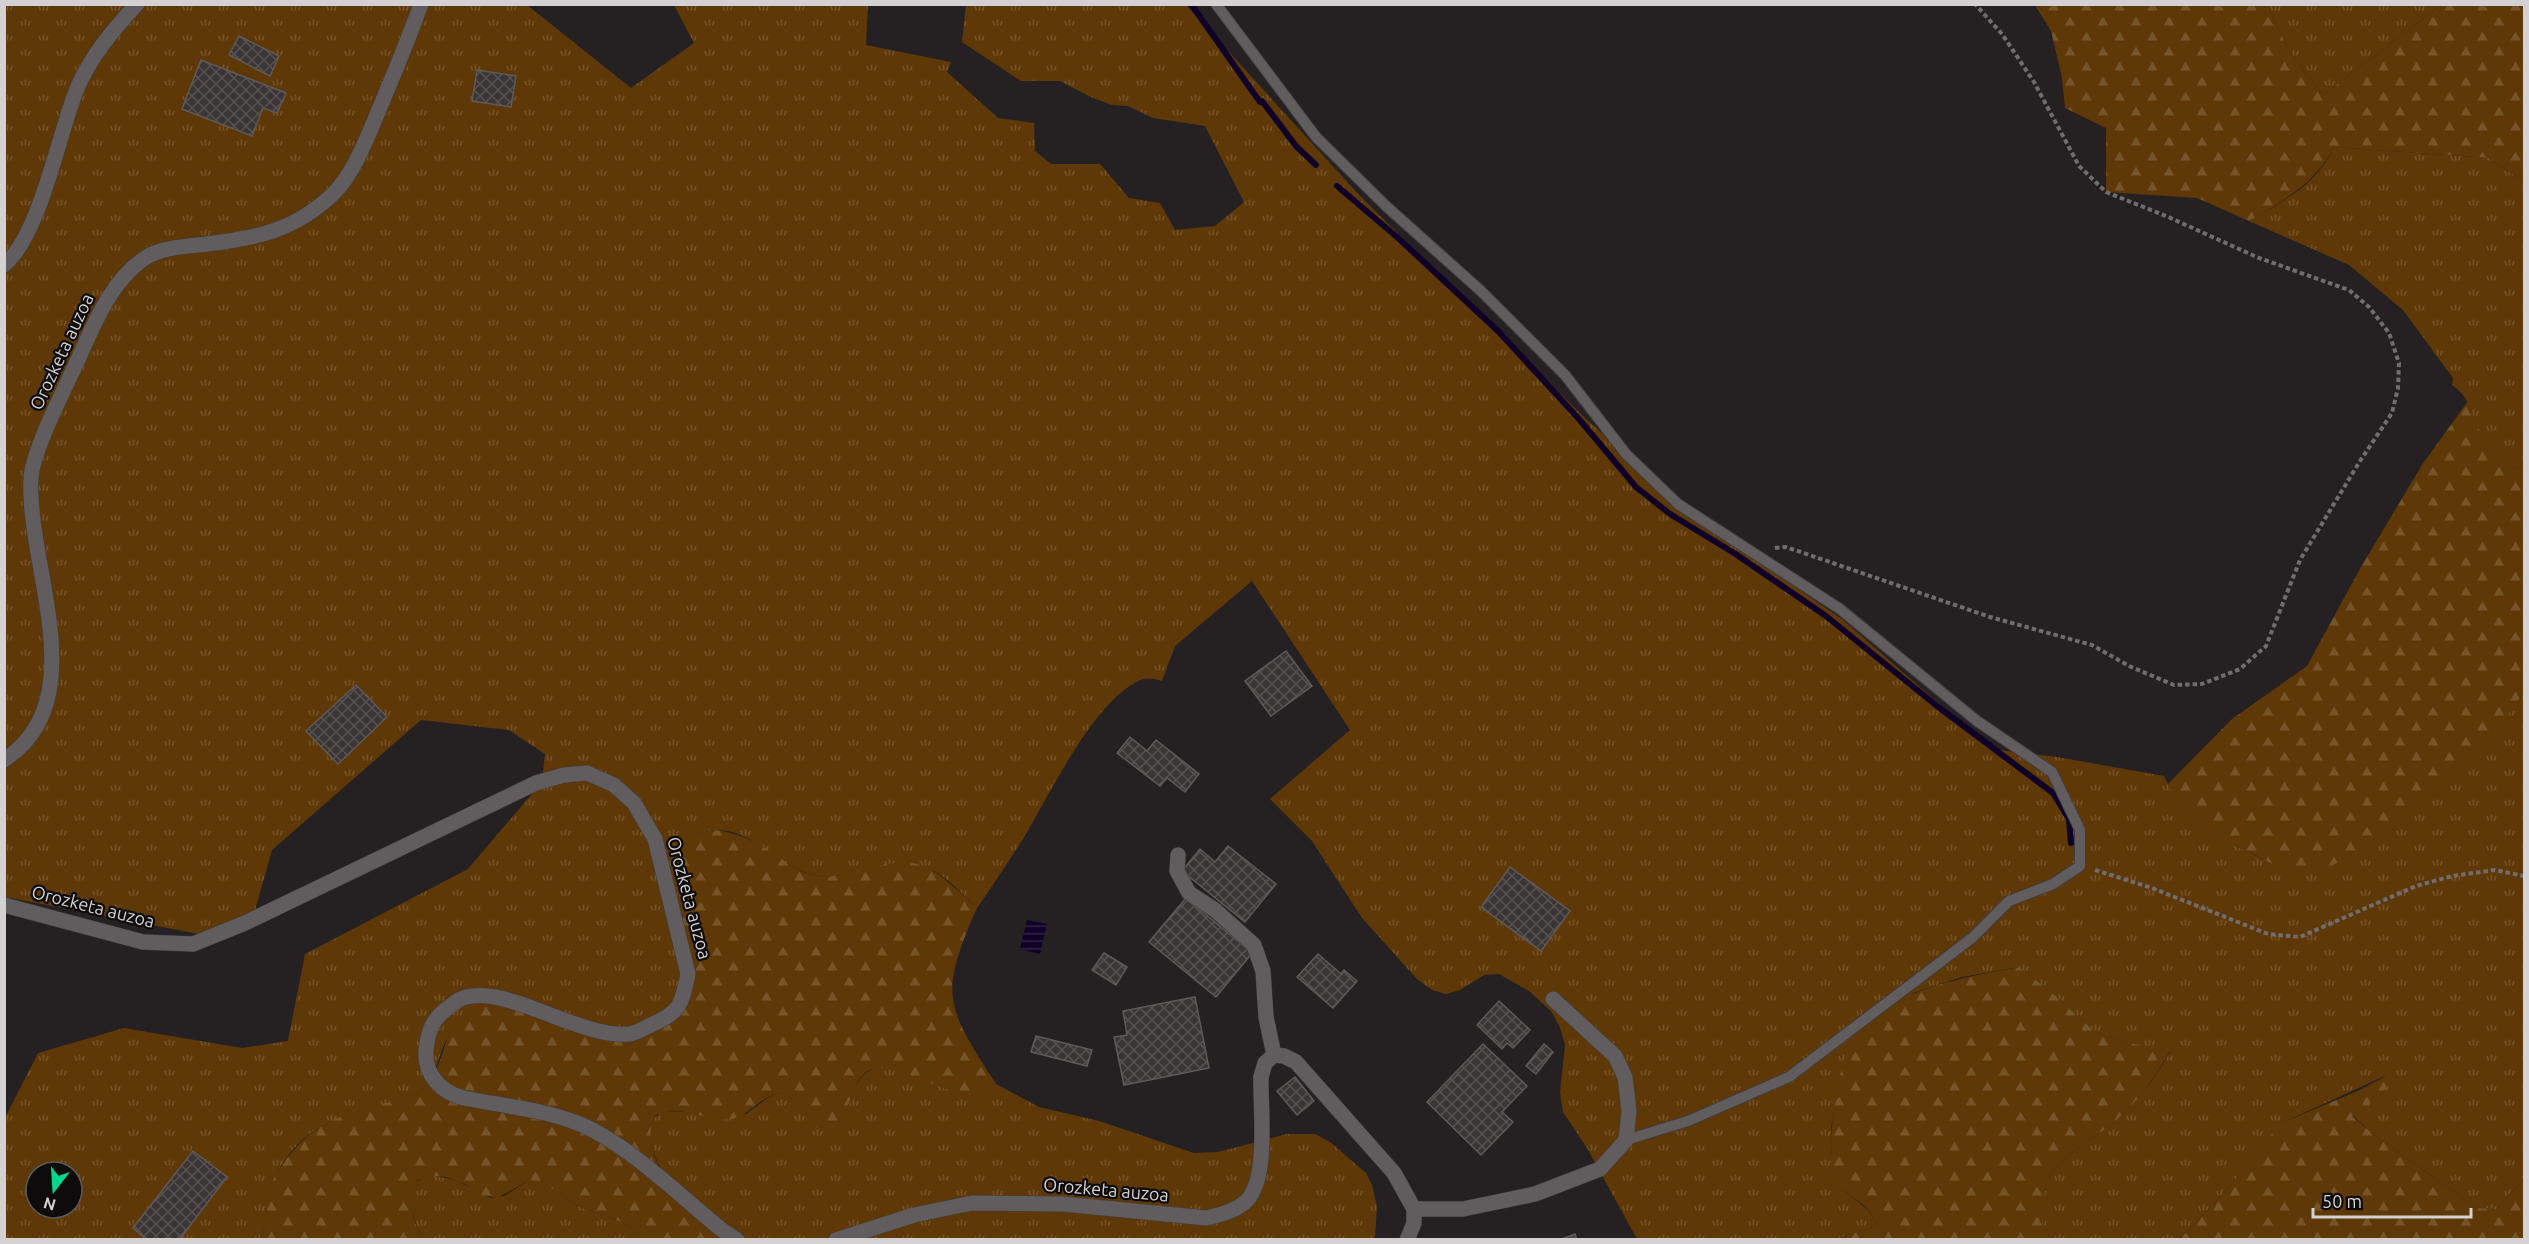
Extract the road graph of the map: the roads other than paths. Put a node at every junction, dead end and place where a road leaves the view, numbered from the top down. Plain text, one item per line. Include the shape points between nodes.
1 (137, 4) edge
2 (421, 4) edge
3 (1216, 4) edge
4 (4, 265) edge
5 (4, 760) edge
6 (1178, 855) dead end
7 (4, 905) edge
8 (1553, 999) dead end
9 (1274, 1055) junction
10 (1626, 1140) junction
11 (1414, 1209) junction
12 (737, 1239) edge
13 (836, 1239) edge
14 (1407, 1239) edge

1 - 4 street via 101,46 77,90 29,232
2 - 5 street, Orozketa auzoa via 361,151 335,192 296,222 269,234 152,254 133,268 109,296 31,474 30,507 53,657 52,689 29,741
3 - 10 lane via 1316,137 1565,375 1626,454 1678,504 1840,609 1977,721 2052,772 2080,830 2080,866 2053,884 2009,901 1972,938 1789,1077 1688,1121
6 - 9 street via 1177,871 1189,893 1254,945 1263,970 1266,1017
7 - 12 street, Orozketa auzoa via 142,942 193,945 245,924 536,783 587,773 614,785 634,803 656,839 688,974 674,1014 633,1034 610,1034 499,998 463,998 441,1012 429,1028 425,1064 434,1081 454,1096 549,1114 580,1125 622,1148
8 - 10 street via 1615,1056 1625,1077 1629,1111
9 - 11 street via 1296,1062 1394,1173
9 - 13 street, Orozketa auzoa via 1265,1063 1261,1077 1262,1167 1246,1202 1227,1213 1206,1218 1063,1204 972,1203 914,1215
10 - 11 street via 1600,1169 1535,1194 1463,1209
11 - 14 street via 1414,1223

